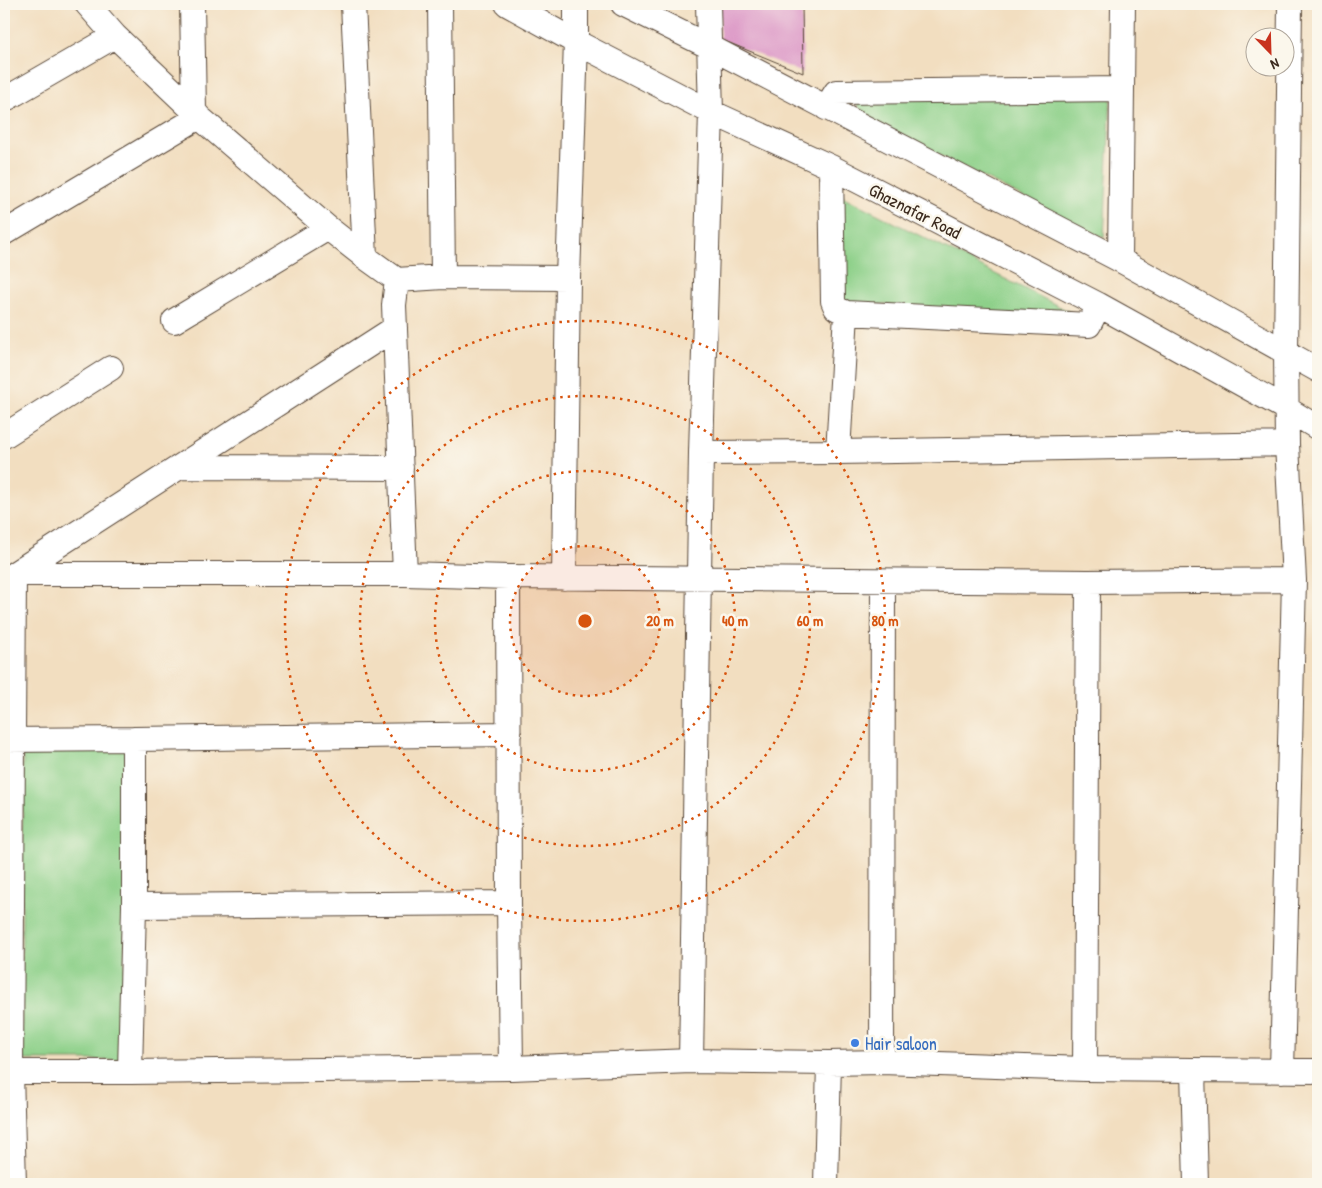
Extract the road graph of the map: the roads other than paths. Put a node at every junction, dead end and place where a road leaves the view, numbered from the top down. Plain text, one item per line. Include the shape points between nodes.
1 (87, 4) edge
2 (192, 4) edge
3 (353, 4) edge
4 (440, 4) edge
5 (508, 4) edge
6 (576, 4) edge
7 (623, 4) edge
8 (708, 4) edge
9 (1123, 4) edge
10 (1290, 4) edge
11 (115, 36) junction
12 (576, 42) junction
13 (708, 46) junction
14 (1122, 88) junction
15 (4, 100) edge
16 (826, 108) junction
17 (711, 112) junction
18 (197, 114) junction
19 (831, 167) junction
20 (328, 228) junction
21 (4, 233) edge
22 (364, 257) junction
23 (1120, 260) junction
24 (443, 277) junction
25 (568, 278) junction
26 (397, 280) junction
27 (1099, 306) junction
28 (846, 313) junction
29 (174, 320) dead end
30 (395, 328) junction
31 (1286, 352) junction
32 (111, 368) dead end
33 (1318, 370) edge
34 (1287, 409) junction
35 (1318, 428) edge
36 (4, 436) edge
37 (1287, 444) junction
38 (838, 452) junction
39 (701, 453) junction
40 (180, 466) junction
41 (401, 468) junction
42 (405, 574) junction
43 (9, 577) edge
44 (508, 578) junction
45 (564, 578) junction
46 (698, 579) junction
47 (1294, 580) junction
48 (883, 581) junction
49 (1088, 582) junction
50 (509, 734) junction
51 (134, 739) junction
52 (9, 740) edge
53 (7, 899) edge
54 (509, 904) junction
55 (134, 906) junction
56 (692, 1061) junction
57 (882, 1062) junction
58 (829, 1063) junction
59 (511, 1068) junction
60 (1086, 1068) junction
61 (1193, 1070) junction
62 (1282, 1071) junction
63 (1318, 1071) edge
64 (7, 1072) edge
65 (130, 1072) junction
66 (14, 1184) edge
67 (826, 1184) edge
68 (1196, 1184) edge

1 - 11 street
2 - 18 street
3 - 22 street
4 - 24 street
5 - 12 street, Ghaznafar Road
6 - 12 street
7 - 13 street
8 - 13 street
9 - 14 street
10 - 31 street
11 - 15 street
11 - 18 street
12 - 17 street, Ghaznafar Road
12 - 25 street
13 - 16 street
13 - 17 street
14 - 16 street via 836,92
14 - 23 street
16 - 23 street
17 - 19 street, Ghaznafar Road
17 - 39 street
18 - 20 street
18 - 21 street
19 - 27 street, Ghaznafar Road
19 - 28 street via 833,301 836,308
20 - 22 street
20 - 29 street
22 - 26 street
23 - 31 street
24 - 25 street
24 - 26 street
25 - 45 street
26 - 30 street
27 - 28 street via 1090,325
27 - 34 street, Ghaznafar Road
28 - 38 street
30 - 40 street
30 - 41 street
31 - 33 street
31 - 34 street
32 - 36 street
34 - 35 street, Ghaznafar Road
34 - 37 street
37 - 38 street
37 - 47 street
38 - 39 street
39 - 46 street
40 - 41 street
40 - 43 street
41 - 42 street
42 - 43 street
42 - 44 street
43 - 52 street
44 - 45 street
44 - 50 street
45 - 46 street
46 - 48 street
46 - 56 street
47 - 49 street
47 - 62 street
48 - 49 street
48 - 57 street
49 - 60 street
50 - 51 street
50 - 54 street
51 - 52 street
51 - 55 street
52 - 53 street
53 - 64 street
54 - 55 street
54 - 59 street
55 - 65 street
56 - 58 street
56 - 59 street
57 - 58 street
57 - 60 street
58 - 67 street
59 - 65 street
60 - 61 street
61 - 62 street
61 - 68 street
62 - 63 street
64 - 65 street
64 - 66 street

